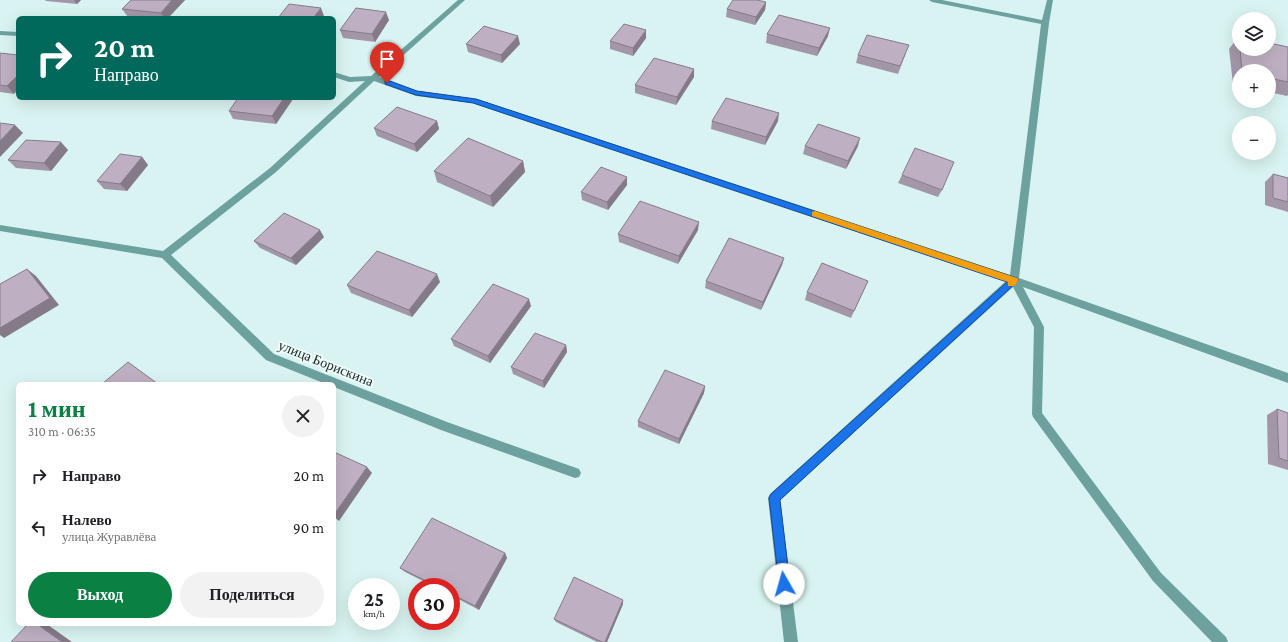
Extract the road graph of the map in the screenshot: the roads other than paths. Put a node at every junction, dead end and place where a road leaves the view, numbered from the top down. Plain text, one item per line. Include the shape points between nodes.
1 (462, 0) edge
2 (932, 0) edge
3 (1050, 0) edge
4 (1045, 23) junction
5 (0, 33) edge
6 (16, 34) edge
7 (336, 75) edge
8 (372, 78) junction
9 (0, 228) edge
10 (165, 255) junction
11 (1014, 280) junction
12 (1288, 378) edge
13 (333, 382) edge
14 (336, 383) edge
15 (575, 473) dead end
16 (791, 642) edge
17 (1221, 642) edge

1 - 8 street
2 - 4 street
3 - 4 street
4 - 11 street
5 - 6 street
7 - 8 street via 349,80
8 - 10 street via 273,170
8 - 11 street via 416,93 474,101
9 - 10 street
10 - 13 street, улица Борискина via 270,357
11 - 12 street
11 - 16 street via 774,498
11 - 17 street via 1039,327 1037,414 1157,577
14 - 15 street, улица Борискина

